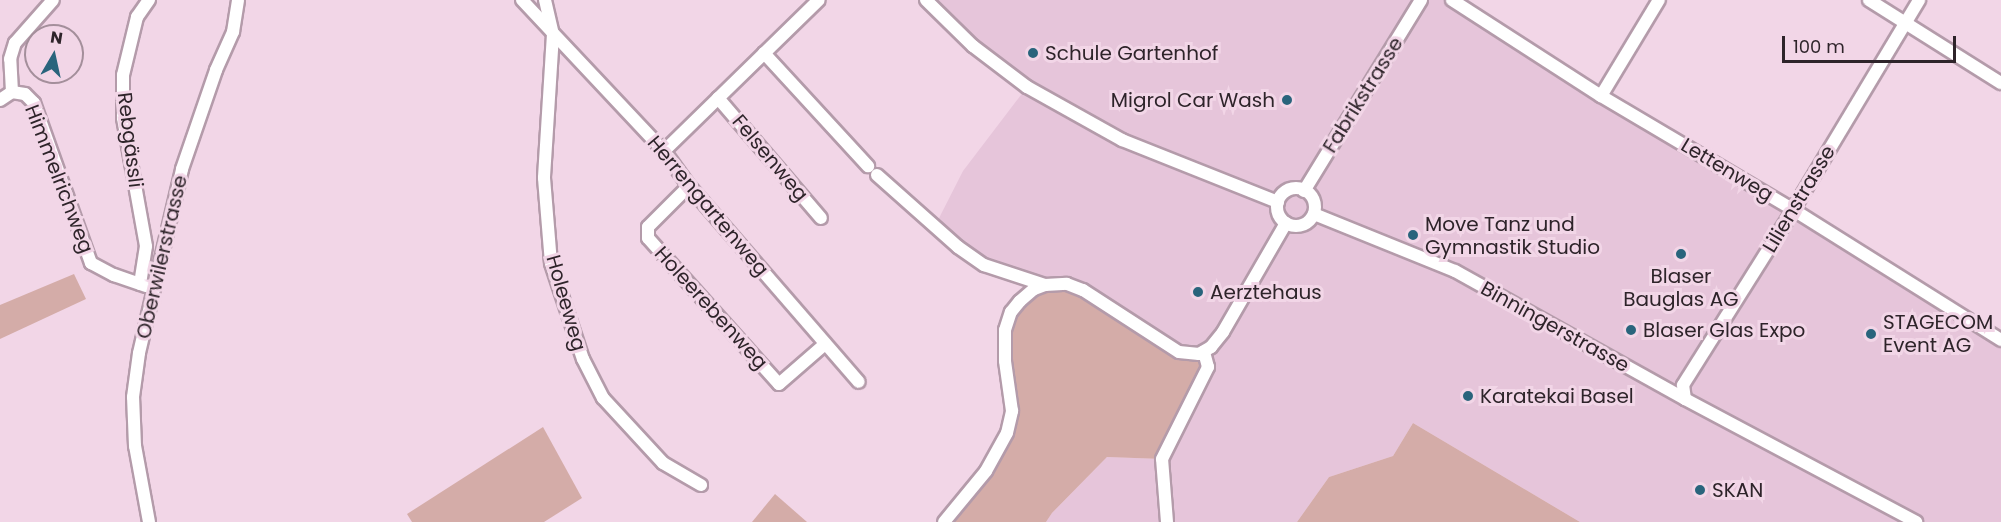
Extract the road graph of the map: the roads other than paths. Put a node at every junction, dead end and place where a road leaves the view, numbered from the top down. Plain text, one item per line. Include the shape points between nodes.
1 (53, 0) edge
2 (149, 0) edge
3 (238, 0) edge
4 (522, 0) edge
5 (545, 0) edge
6 (819, 0) edge
7 (926, 0) edge
8 (1421, 0) edge
9 (1452, 0) edge
10 (1659, 0) edge
11 (1869, 0) edge
12 (1919, 0) edge
13 (1905, 22) junction
14 (553, 34) junction
15 (764, 53) junction
16 (2001, 83) edge
17 (12, 92) junction
18 (1601, 96) junction
19 (718, 98) junction
20 (0, 100) edge
21 (664, 151) junction
22 (689, 186) junction
23 (1304, 190) junction
24 (1278, 202) junction
25 (1793, 210) junction
26 (1314, 214) junction
27 (821, 218) dead end
28 (1286, 224) junction
29 (140, 284) junction
30 (1045, 285) junction
31 (153, 288) junction
32 (2001, 340) edge
33 (825, 344) junction
34 (1204, 352) junction
35 (858, 382) dead end
36 (1686, 399) junction
37 (701, 485) dead end
38 (149, 522) edge
39 (944, 522) edge
40 (1167, 522) edge
41 (1916, 522) edge

1 - 17 street via 15,43 10,66
2 - 29 street, Rebgässli via 137,17 123,75 123,118 146,246
3 - 31 street, Oberwilerstrasse via 233,32 182,169
4 - 14 street, Herrengartenweg
5 - 14 street, Holeeweg
6 - 15 street, Felsenweg
7 - 24 street via 974,46 1027,87 1122,140
8 - 23 street, Fabrikstrasse
9 - 18 street, Lettenweg
10 - 18 street
11 - 13 street
12 - 13 street, Lilienstrasse
13 - 16 street
13 - 25 street, Lilienstrasse
14 - 21 street, Herrengartenweg
14 - 37 street, Holeeweg via 544,178 551,263 583,359 603,398 663,462
15 - 19 street, Felsenweg
15 - 30 street via 873,170 958,247 984,265
17 - 20 street, Himmelrichweg
17 - 29 street, Himmelrichweg via 25,94 34,103 91,263
18 - 25 street, Lettenweg
19 - 21 street, Felsenweg
19 - 27 street, Felsenweg
21 - 22 street, Herrengartenweg
22 - 33 street, Herrengartenweg
22 - 33 street, Holeerebenweg via 648,227 648,238 779,384
23 - 24 street via 1285,192
23 - 26 street via 1312,198
24 - 28 street via 1278,214
25 - 32 street, Lettenweg
25 - 36 street, Lilienstrasse via 1683,385
26 - 28 street via 1302,225
26 - 36 street, Binningerstrasse via 1455,272
28 - 34 street via 1223,332
29 - 31 street, Himmelrichweg
30 - 34 street via 1067,284 1083,290 1179,352
30 - 39 street via 1020,301 1005,330 1012,411 1001,447
31 - 38 street, Oberwilerstrasse via 133,397 135,446
33 - 35 street, Herrengartenweg
34 - 40 street via 1208,367 1162,459
36 - 41 street, Binningerstrasse

